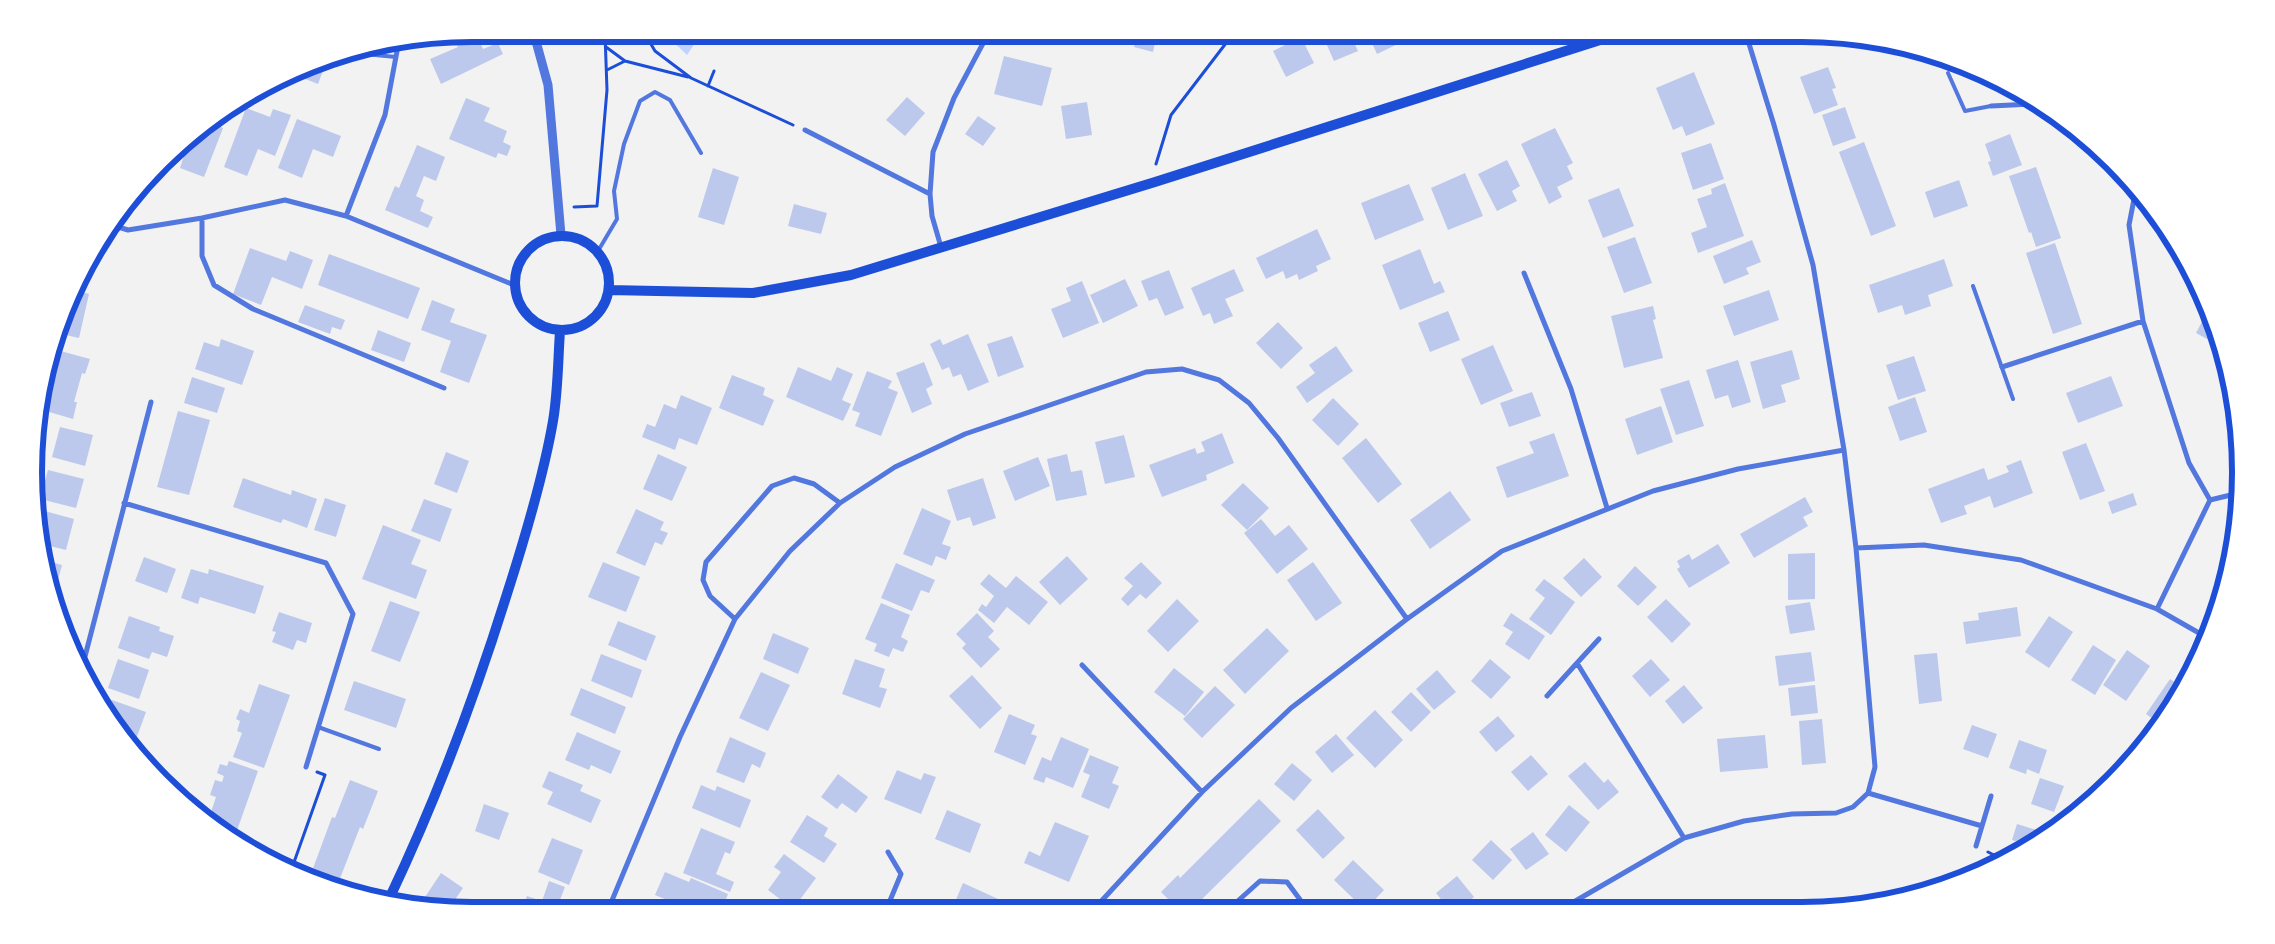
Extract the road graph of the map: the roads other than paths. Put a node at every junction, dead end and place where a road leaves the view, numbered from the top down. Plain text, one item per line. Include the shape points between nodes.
1 (536, 42) edge
2 (984, 42) edge
3 (1594, 42) edge
4 (1748, 42) edge
5 (397, 49) edge
6 (372, 55) edge
7 (396, 57) junction
8 (1948, 74) dead end
9 (2025, 104) edge
10 (1991, 106) joint
11 (805, 130) road end
12 (701, 153) dead end
13 (930, 194) junction
14 (2134, 199) edge
15 (346, 216) junction
16 (202, 218) junction
17 (119, 227) edge
18 (561, 235) junction
19 (941, 248) junction
20 (598, 251) junction
21 (1524, 273) dead end
22 (514, 285) junction
23 (1973, 286) dead end
24 (609, 290) junction
25 (2143, 321) junction
26 (560, 330) junction
27 (2002, 367) junction
28 (444, 388) dead end
29 (2012, 399) dead end
30 (151, 402) dead end
31 (1844, 450) junction
32 (2232, 495) edge
33 (2210, 500) junction
34 (840, 503) junction
35 (124, 504) junction
36 (1607, 508) junction
37 (1856, 548) junction
38 (2157, 609) junction
39 (735, 619) junction
40 (1407, 619) junction
41 (2201, 634) edge
42 (1599, 639) dead end
43 (85, 657) edge
44 (1578, 663) junction
45 (1082, 665) dead end
46 (1547, 696) dead end
47 (318, 727) junction
48 (379, 750) dead end
49 (306, 767) road end
50 (1202, 792) junction
51 (1868, 794) junction
52 (1992, 796) dead end
53 (1982, 826) junction
54 (1684, 838) junction
55 (1976, 846) dead end
56 (888, 852) dead end
57 (391, 894) edge
58 (611, 902) edge
59 (889, 902) edge
60 (1100, 902) edge
61 (1236, 902) edge
62 (1302, 902) edge
63 (1574, 902) edge

1 - 18 street via 548,85
2 - 13 street via 954,98 933,152
3 - 19 main road
4 - 31 street via 1813,265
5 - 7 street
6 - 7 lane
7 - 15 street via 385,115
8 - 10 lane via 1965,110
9 - 10 street
11 - 13 street
12 - 20 lane via 670,100 655,92 640,101 624,144 614,191 617,219
13 - 19 street
14 - 25 street via 2129,225
15 - 16 street via 285,200
15 - 22 street
16 - 17 street via 128,230
16 - 28 street via 202,256 214,285 253,309
18 - 20 main road via 581,239
18 - 22 main road via 533,245 522,256
19 - 24 main road via 851,275 753,293
20 - 24 main road via 610,276
21 - 36 street via 1571,389
22 - 26 main road via 517,299 534,322
23 - 27 lane
24 - 26 main road via 598,315 587,324
25 - 27 street
25 - 33 street via 2189,463
26 - 57 main road via 553,421 526,536 459,732
27 - 29 lane
30 - 35 street
31 - 36 street via 1738,470 1653,491
31 - 37 street
32 - 33 street
33 - 38 street
34 - 39 street via 790,550
34 - 39 street via 814,484 794,478 772,486 706,562 703,580 710,596
34 - 40 street via 895,466 965,434 1146,372 1182,369 1219,380 1249,403 1278,438
35 - 43 street
35 - 47 street via 326,563 353,614
36 - 40 street via 1502,551
37 - 38 street via 1924,545 2021,560
37 - 51 street via 1875,767
38 - 41 street
39 - 58 street via 680,737
40 - 50 street via 1291,708
42 - 44 street
44 - 46 street
44 - 54 street
45 - 50 street
47 - 48 lane
47 - 49 street
50 - 60 street
51 - 53 street
51 - 54 street via 1853,807 1836,813 1792,814 1744,821
52 - 53 street
53 - 55 street
54 - 63 street
56 - 59 street via 901,874
61 - 62 street via 1260,880 1286,882

